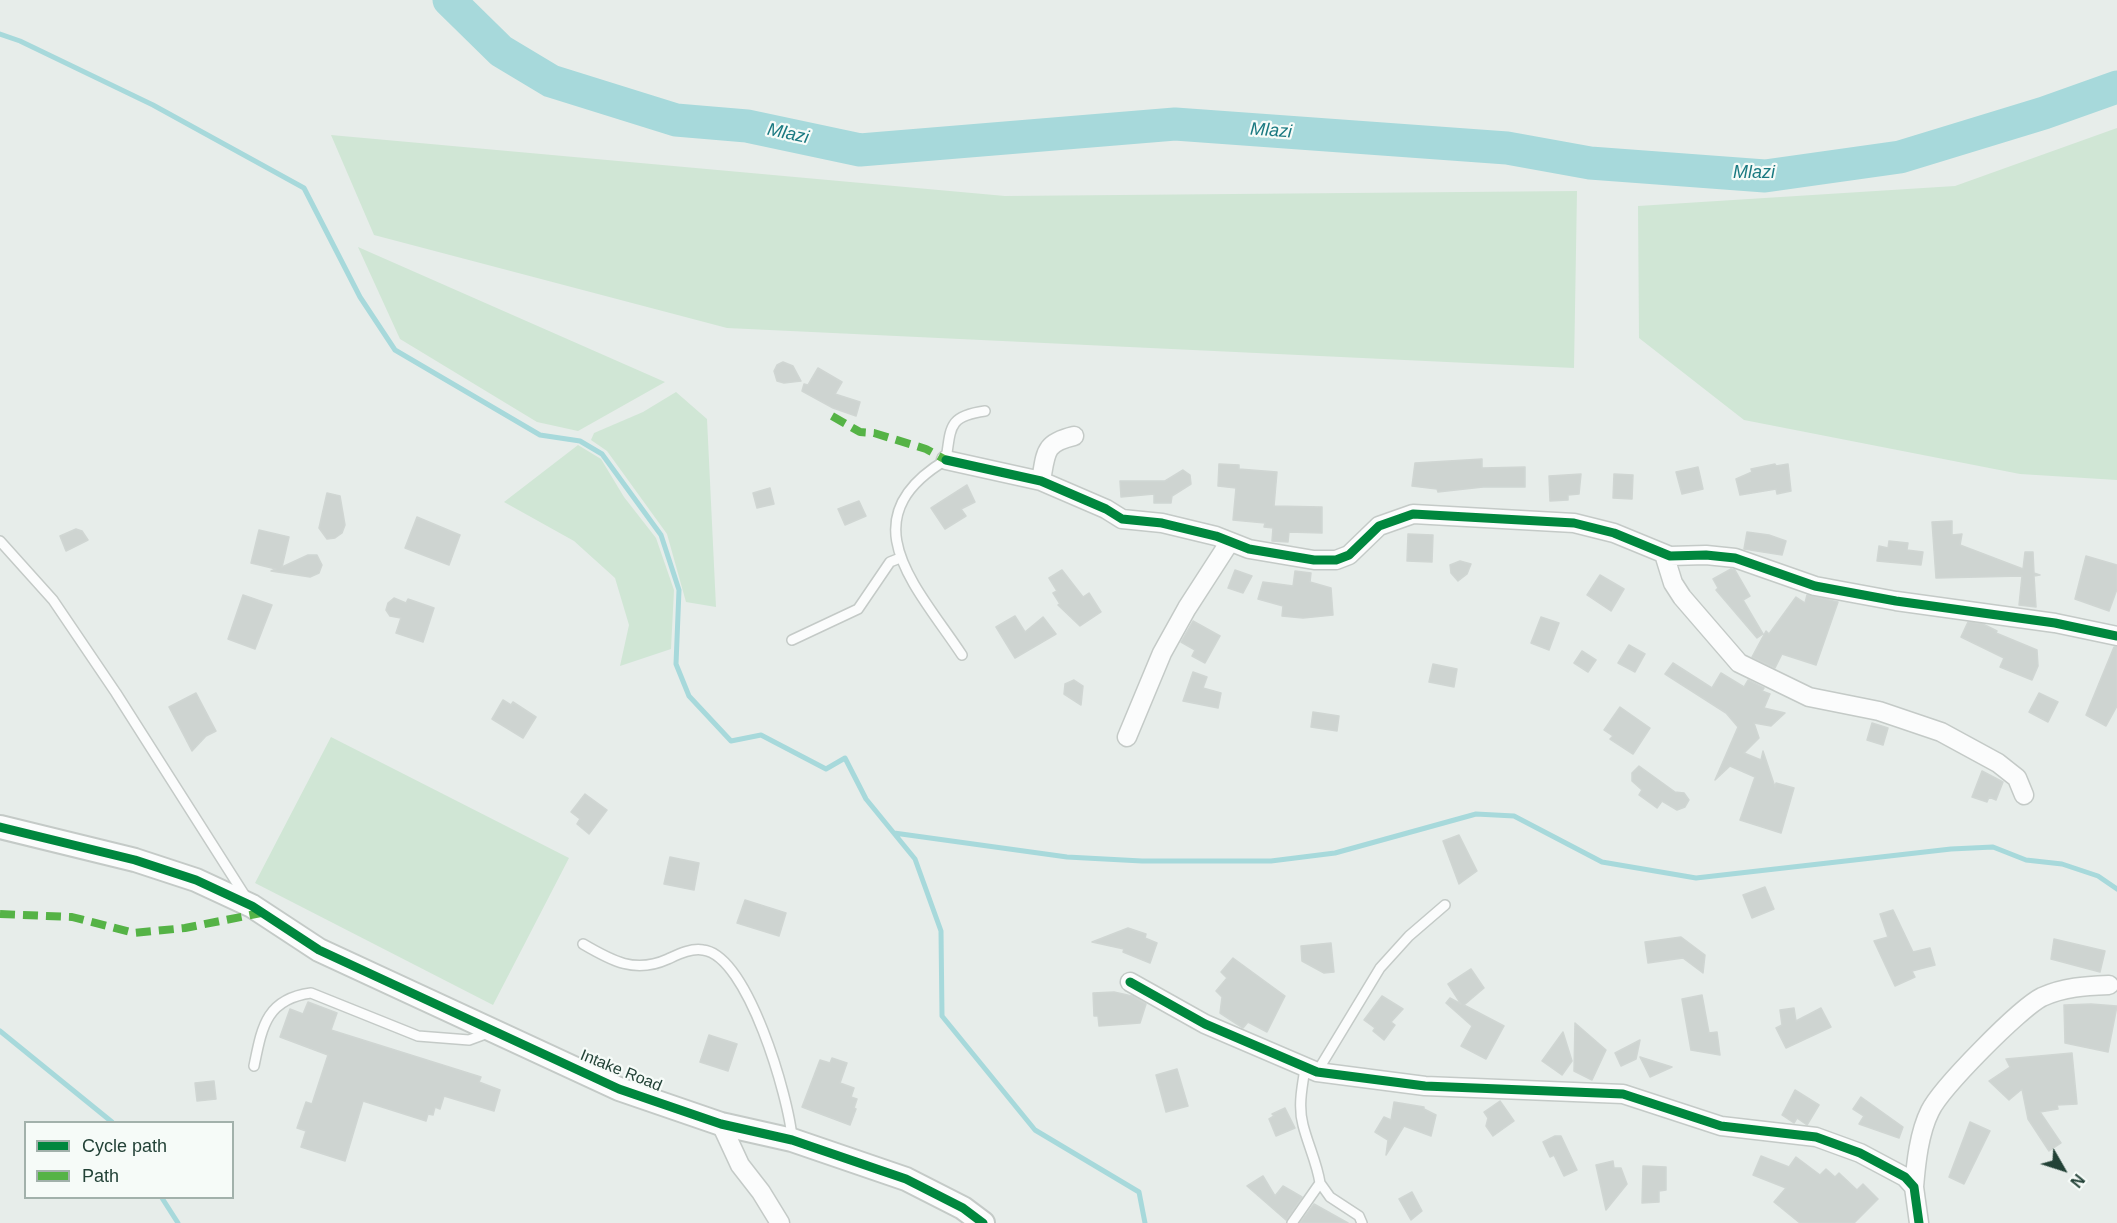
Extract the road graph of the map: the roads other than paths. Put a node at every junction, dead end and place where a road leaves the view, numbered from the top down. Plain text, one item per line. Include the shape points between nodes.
1 (985, 411) dead end
2 (1074, 436) dead end
3 (946, 460) junction
4 (1041, 482) junction
5 (0, 541) edge
6 (1229, 543) junction
7 (1664, 554) junction
8 (900, 558) junction
9 (2117, 636) edge
10 (792, 640) dead end
11 (962, 655) dead end
12 (1126, 737) dead end
13 (2024, 795) dead end
14 (0, 827) edge
15 (1445, 905) dead end
16 (257, 909) junction
17 (583, 944) dead end
18 (1130, 982) dead end
19 (2109, 985) dead end
20 (490, 1032) junction
21 (254, 1066) dead end
22 (1311, 1071) junction
23 (721, 1124) junction
24 (792, 1140) junction
25 (1320, 1183) junction
26 (1914, 1187) junction
27 (780, 1223) edge
28 (983, 1223) edge
29 (1292, 1223) edge
30 (1362, 1223) edge
31 (1919, 1223) edge

1 - 3 lane via 964,414 956,421 950,432
2 - 4 street via 1050,447
3 - 4 street
3 - 8 lane via 926,472 902,500 894,518
4 - 6 street via 1106,508 1122,519 1162,523
5 - 16 lane via 59,610
6 - 7 street via 1314,560 1336,560 1353,552 1379,526 1413,514 1439,514 1574,523 1614,533
6 - 12 street via 1162,653
7 - 9 street via 1735,558 1815,586
7 - 13 street via 1682,597 1739,663 1809,697 1879,711 1941,732 2018,778
8 - 10 lane via 890,562 858,609
8 - 11 lane
14 - 16 street, Intake Road via 135,860 196,880
15 - 22 lane via 1385,962
16 - 20 street, Intake Road via 319,950
17 - 24 lane via 628,967 643,967 692,950 705,950 732,968 768,1046 790,1113
18 - 22 street via 1205,1024
19 - 26 street via 2054,992 2006,1025 1930,1111
20 - 21 lane via 469,1040 418,1036 311,993 280,1002 267,1018
20 - 23 street, Intake Road via 619,1089
22 - 25 lane via 1301,1090 1302,1123
22 - 26 street via 1425,1086 1623,1094 1721,1126 1816,1137 1892,1169
23 - 24 street, Intake Road
23 - 27 street via 740,1165
24 - 28 street, Intake Road via 906,1179 963,1208
25 - 29 lane
25 - 30 lane via 1330,1197 1359,1216
26 - 31 street

